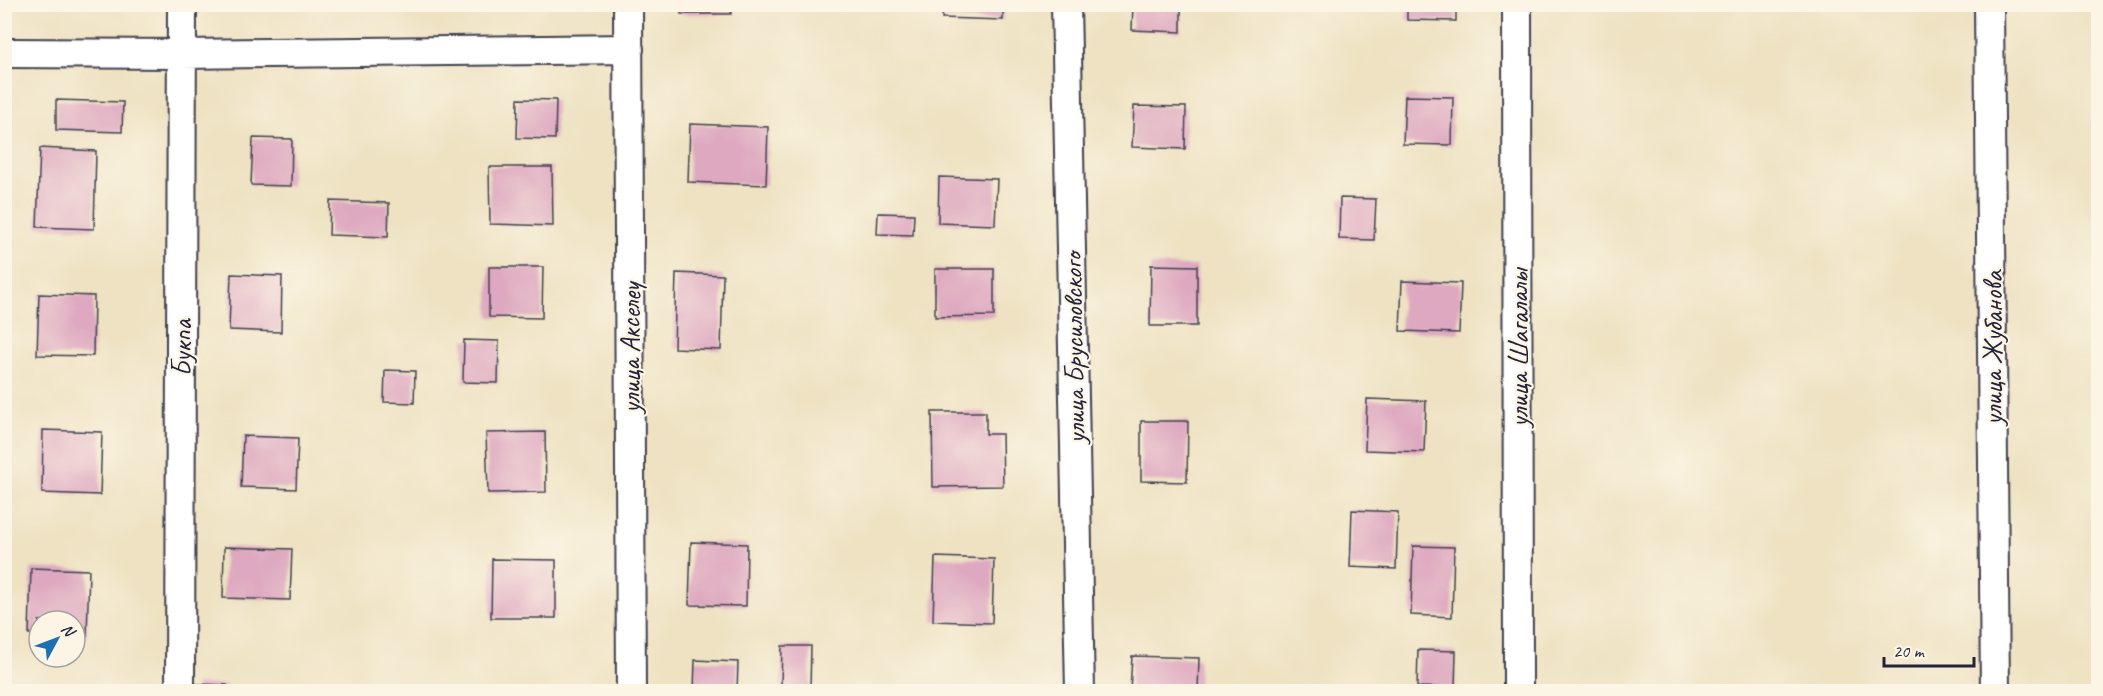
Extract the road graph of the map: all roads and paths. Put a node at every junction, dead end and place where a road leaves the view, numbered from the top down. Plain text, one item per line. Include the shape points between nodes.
1 (182, 4) edge
2 (628, 4) edge
3 (1066, 4) edge
4 (1517, 4) edge
5 (1989, 4) edge
6 (629, 49) junction
7 (4, 53) edge
8 (182, 54) junction
9 (180, 692) edge
10 (631, 692) edge
11 (1080, 692) edge
12 (1518, 692) edge
13 (1995, 692) edge

1 - 8 street, Букпа
2 - 6 street, улица Акселеу
3 - 11 street, улица Брусиловского
4 - 12 street, улица Шагалалы
5 - 13 street, улица Жубанова
6 - 8 street
6 - 10 street, улица Акселеу
7 - 8 street
8 - 9 street, Букпа

